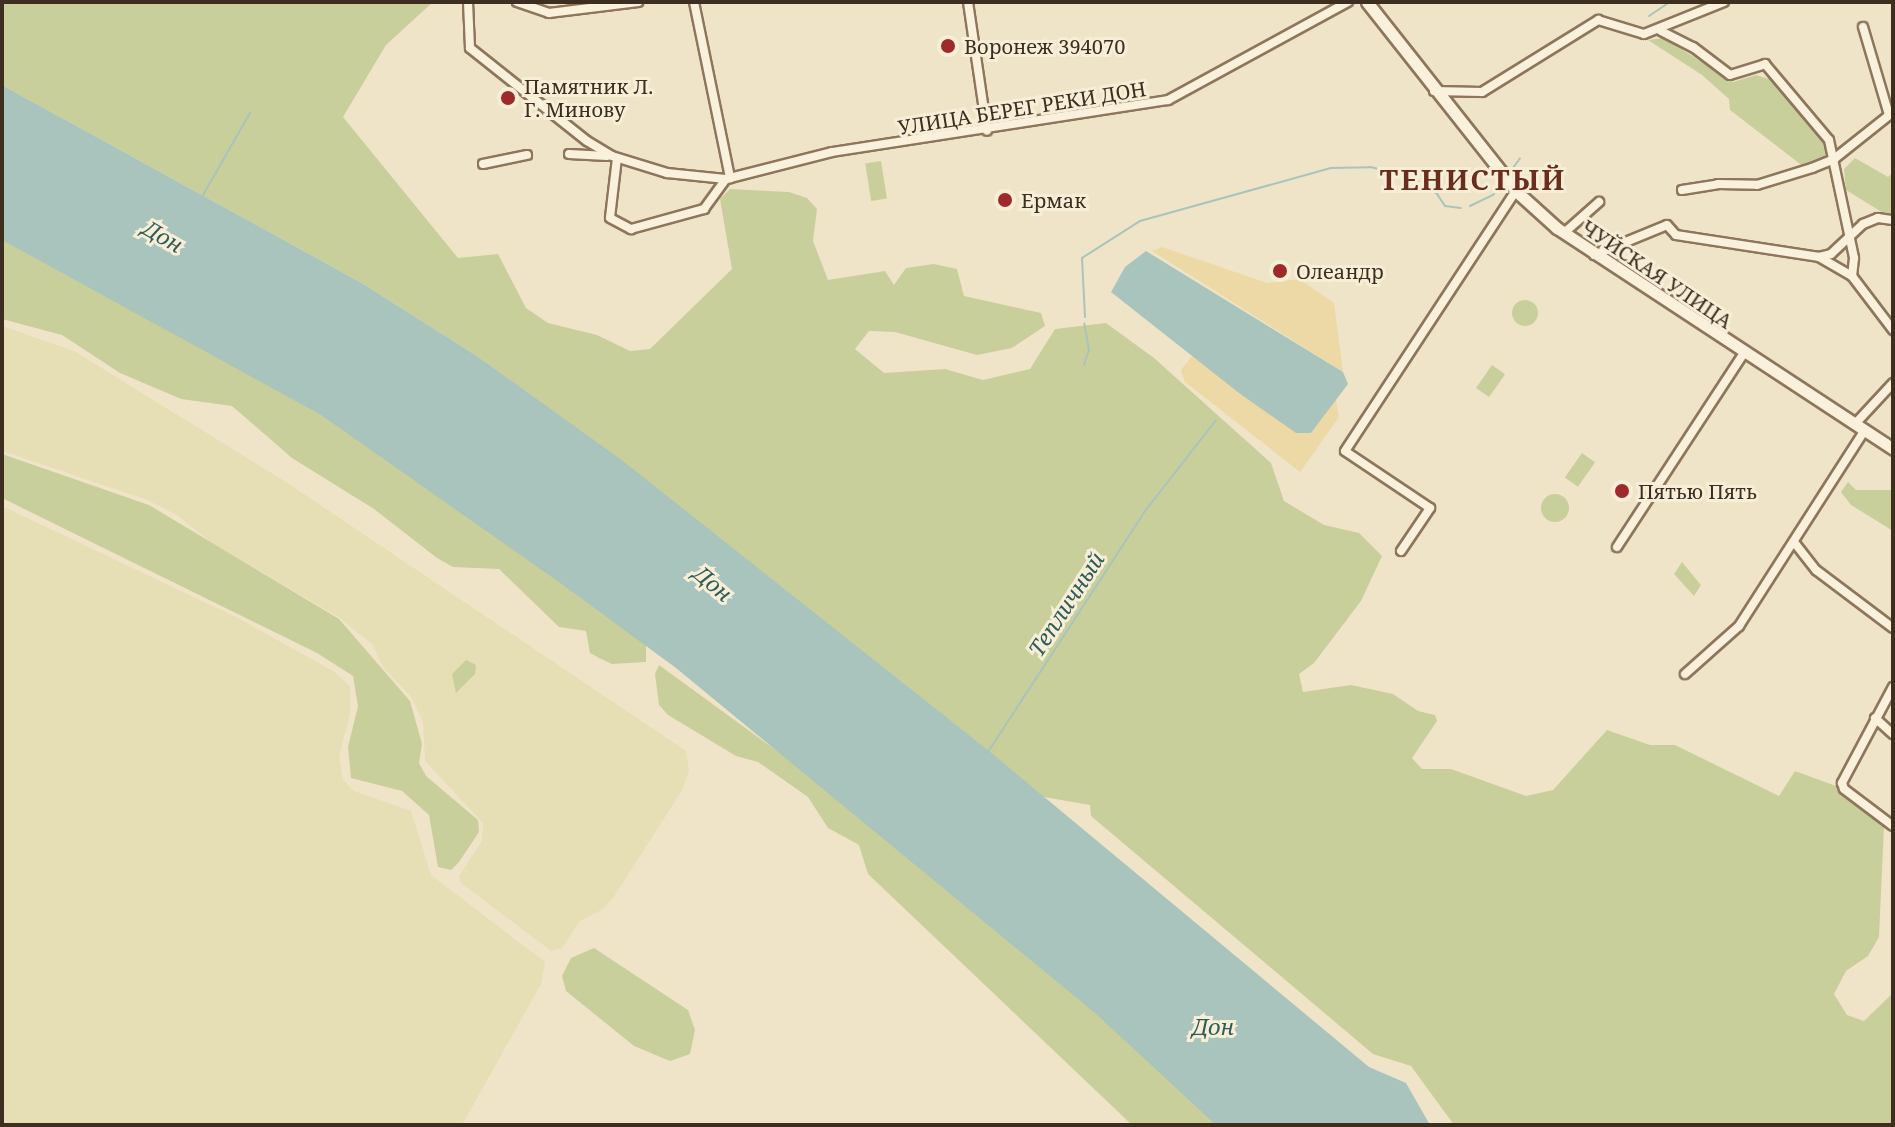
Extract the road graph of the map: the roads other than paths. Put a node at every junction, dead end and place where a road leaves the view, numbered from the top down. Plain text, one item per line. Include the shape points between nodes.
1 (468, 2) edge
2 (517, 2) edge
3 (638, 2) edge
4 (694, 2) edge
5 (968, 2) edge
6 (1348, 2) edge
7 (1367, 2) edge
8 (1724, 2) edge
9 (1863, 27) dead end
10 (1661, 31) junction
11 (1434, 91) junction
12 (1891, 114) edge
13 (987, 131) junction
14 (569, 154) dead end
15 (527, 155) dead end
16 (614, 157) junction
17 (1834, 159) junction
18 (483, 164) dead end
19 (728, 179) junction
20 (1682, 190) dead end
21 (1516, 191) junction
22 (1599, 202) dead end
23 (1893, 220) edge
24 (1564, 233) junction
25 (1848, 233) junction
26 (1594, 255) junction
27 (1819, 257) junction
28 (1852, 276) junction
29 (1893, 330) edge
30 (1744, 353) junction
31 (1893, 383) edge
32 (1860, 427) junction
33 (1893, 449) edge
34 (1794, 542) junction
35 (1617, 547) dead end
36 (1401, 551) dead end
37 (1893, 628) edge
38 (1685, 674) dead end
39 (1893, 687) edge
40 (1875, 718) junction
41 (1893, 734) edge
42 (1893, 826) edge

1 - 16 street, УЛИЦА БЕРЕГ РЕКИ ДОН via 470,48 489,68
2 - 3 street via 549,13
4 - 19 street
5 - 13 street
6 - 13 street, УЛИЦА БЕРЕГ РЕКИ ДОН via 1168,100
7 - 11 street, ЧУЙСКАЯ УЛИЦА
8 - 10 street
9 - 12 street
10 - 11 street via 1644,34 1598,20 1482,92
10 - 17 street via 1730,75 1765,64 1829,140
11 - 21 street, ЧУЙСКАЯ УЛИЦА
12 - 17 street
13 - 19 street, УЛИЦА БЕРЕГ РЕКИ ДОН via 832,152
14 - 16 street
15 - 18 street
16 - 19 street, УЛИЦА БЕРЕГ РЕКИ ДОН via 667,173
16 - 19 street via 610,218 631,229 704,209
17 - 20 street via 1757,185
17 - 25 street
21 - 24 street, ЧУЙСКАЯ УЛИЦА
21 - 36 street via 1345,451 1430,508
22 - 24 street
23 - 25 street via 1878,218
24 - 26 street, ЧУЙСКАЯ УЛИЦА
25 - 27 street via 1838,248
25 - 28 street
26 - 27 street via 1667,225 1676,235
26 - 30 street, ЧУЙСКАЯ УЛИЦА
27 - 28 street
28 - 29 street
30 - 32 street, ЧУЙСКАЯ УЛИЦА
30 - 35 street, ЧУЙСКАЯ УЛИЦА
31 - 32 street
32 - 33 street, ЧУЙСКАЯ УЛИЦА
32 - 34 street
34 - 37 street via 1816,570
34 - 38 street via 1739,626
39 - 40 street
40 - 41 street
40 - 42 street via 1842,783

